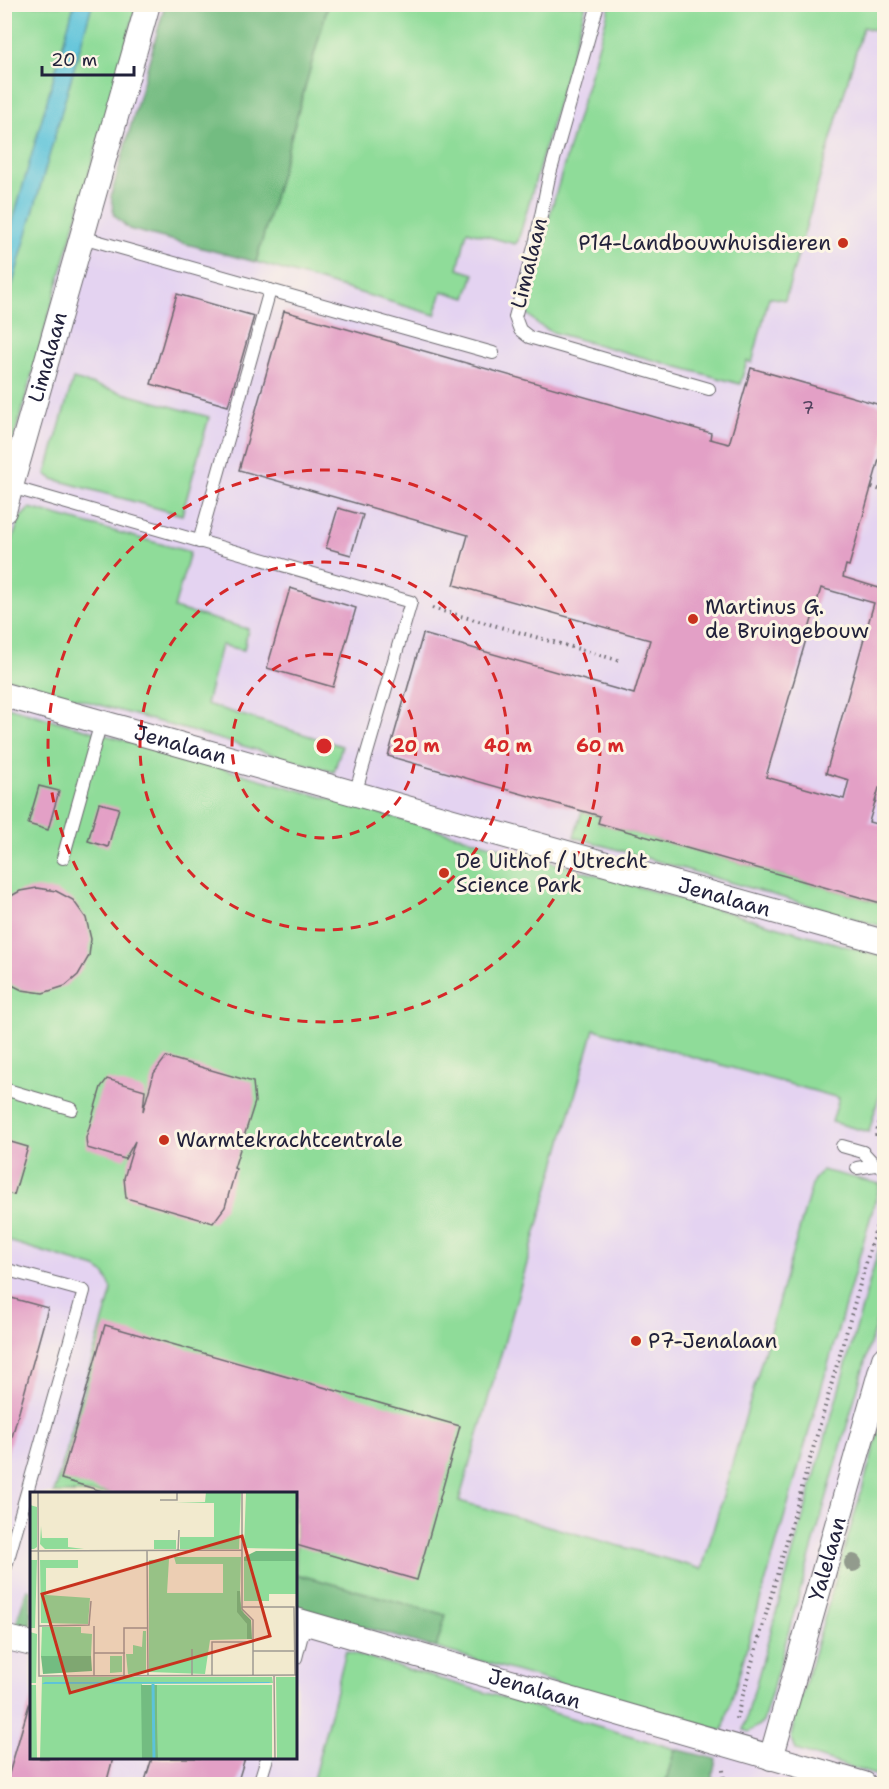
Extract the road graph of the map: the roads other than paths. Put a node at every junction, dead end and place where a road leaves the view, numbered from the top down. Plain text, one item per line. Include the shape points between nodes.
1 (147, 4) edge
2 (598, 4) edge
3 (82, 237) junction
4 (270, 290) junction
5 (493, 353) dead end
6 (709, 389) dead end
7 (11, 487) junction
8 (4, 511) edge
9 (199, 542) junction
10 (4, 694) edge
11 (101, 722) junction
12 (355, 795) junction
13 (63, 858) dead end
14 (885, 942) edge
15 (4, 1089) edge
16 (72, 1109) dead end
17 (842, 1146) dead end
18 (880, 1166) edge
19 (857, 1168) dead end
20 (4, 1269) edge
21 (885, 1359) edge
22 (4, 1573) edge
23 (301, 1622) edge
24 (4, 1637) edge
25 (30, 1644) edge
26 (297, 1651) edge
27 (771, 1758) junction
28 (267, 1759) edge
29 (259, 1785) edge
30 (864, 1785) edge

1 - 3 street, Limalaan
2 - 6 lane, Limalaan via 514,317 529,337
3 - 4 lane
3 - 7 street, Limalaan
4 - 5 lane
4 - 9 lane
7 - 8 street, Limalaan
7 - 9 lane
9 - 12 lane via 411,602
10 - 11 street, Jenalaan
11 - 12 street, Jenalaan
11 - 13 lane
12 - 14 street, Jenalaan
15 - 16 lane
17 - 18 lane via 863,1152
18 - 19 lane
20 - 22 lane via 84,1291
21 - 27 street, Yalelaan
23 - 26 lane
23 - 27 street, Jenalaan
24 - 25 street
27 - 30 street, Jenalaan
28 - 29 lane

